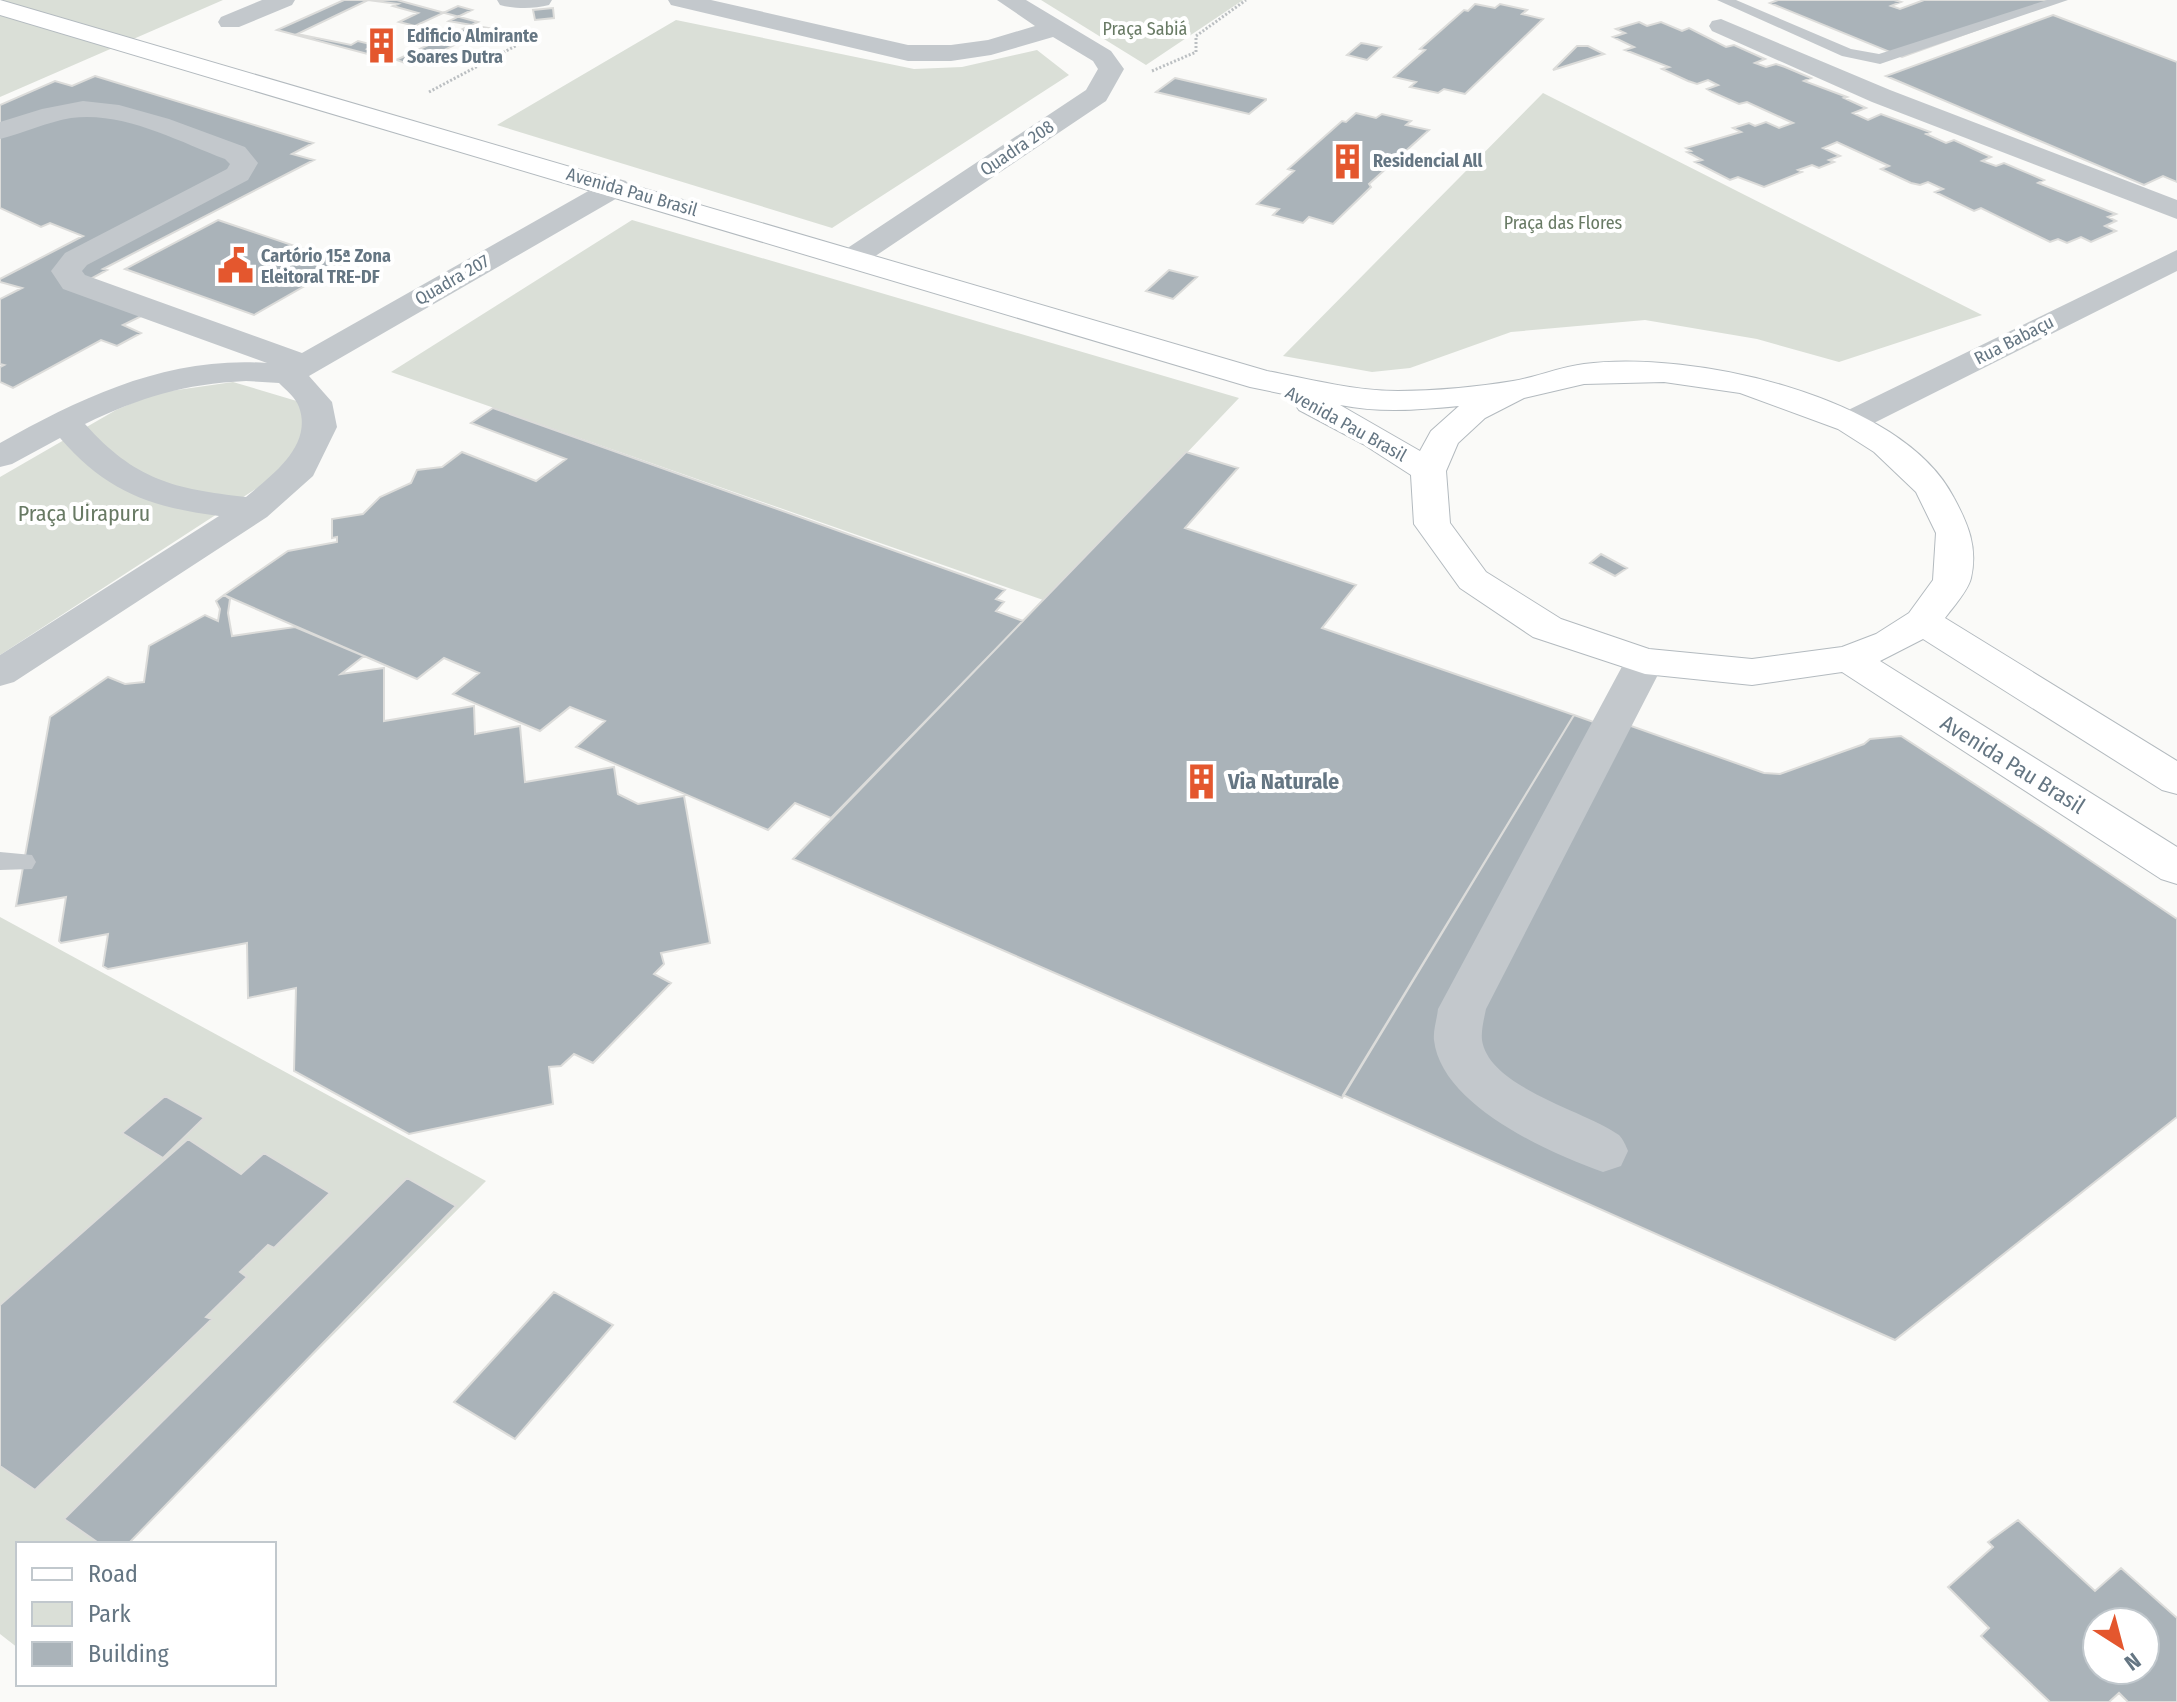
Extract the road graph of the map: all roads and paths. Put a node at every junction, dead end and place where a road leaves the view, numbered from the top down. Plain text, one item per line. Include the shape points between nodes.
1 (283, 0) edge
2 (509, 0) edge
3 (540, 0) edge
4 (680, 0) edge
5 (1009, 0) edge
6 (1246, 0) edge
7 (2061, 0) edge
8 (0, 7) edge
9 (1722, 13) edge
10 (230, 22) dead end
11 (1056, 28) junction
12 (532, 37) dead end
13 (429, 92) dead end
14 (1097, 95) junction
15 (0, 131) edge
16 (616, 187) junction
17 (2177, 210) edge
18 (854, 257) junction
19 (2177, 259) edge
20 (297, 369) junction
21 (1262, 380) junction
22 (1513, 391) junction
23 (64, 421) junction
24 (1850, 422) junction
25 (0, 457) edge
26 (1428, 471) junction
27 (254, 509) junction
28 (1923, 622) junction
29 (1849, 659) junction
30 (1645, 661) junction
31 (0, 673) edge
32 (2177, 780) edge
33 (2177, 868) edge
34 (1603, 1151) dead end

1 - 10 street
2 - 3 street
4 - 11 street via 908,53 991,47
5 - 11 street
6 - 14 path via 1196,36 1192,55 1154,69 1121,95
7 - 9 lane via 1880,59
8 - 16 street, Avenida Pau Brasil
9 - 17 street via 1881,96
11 - 14 street via 1102,56 1111,69
12 - 13 path
14 - 18 street, Quadra 208
15 - 20 street via 84,108 115,111 235,153 244,163 238,174 76,259 66,271 74,282
16 - 18 street, Avenida Pau Brasil
16 - 20 street, Quadra 207
18 - 21 street, Avenida Pau Brasil
19 - 24 street, Rua Babaçu
20 - 23 street via 177,376 127,390
20 - 27 street via 315,402 320,427 301,469
21 - 22 street, Avenida Pau Brasil via 1367,400
21 - 26 street, Avenida Pau Brasil via 1375,437
22 - 24 street via 1584,374 1664,372 1746,384
22 - 26 street via 1473,411 1443,438
23 - 25 street
23 - 27 street via 127,481 181,500
24 - 28 street via 1886,445 1931,487 1954,533 1952,580
26 - 30 street via 1432,524 1473,580 1547,628
27 - 31 street
28 - 29 street via 1890,643
28 - 32 street
29 - 30 street via 1752,672
29 - 33 street, Avenida Pau Brasil
30 - 34 street via 1462,1009 1458,1041 1466,1062 1495,1096

